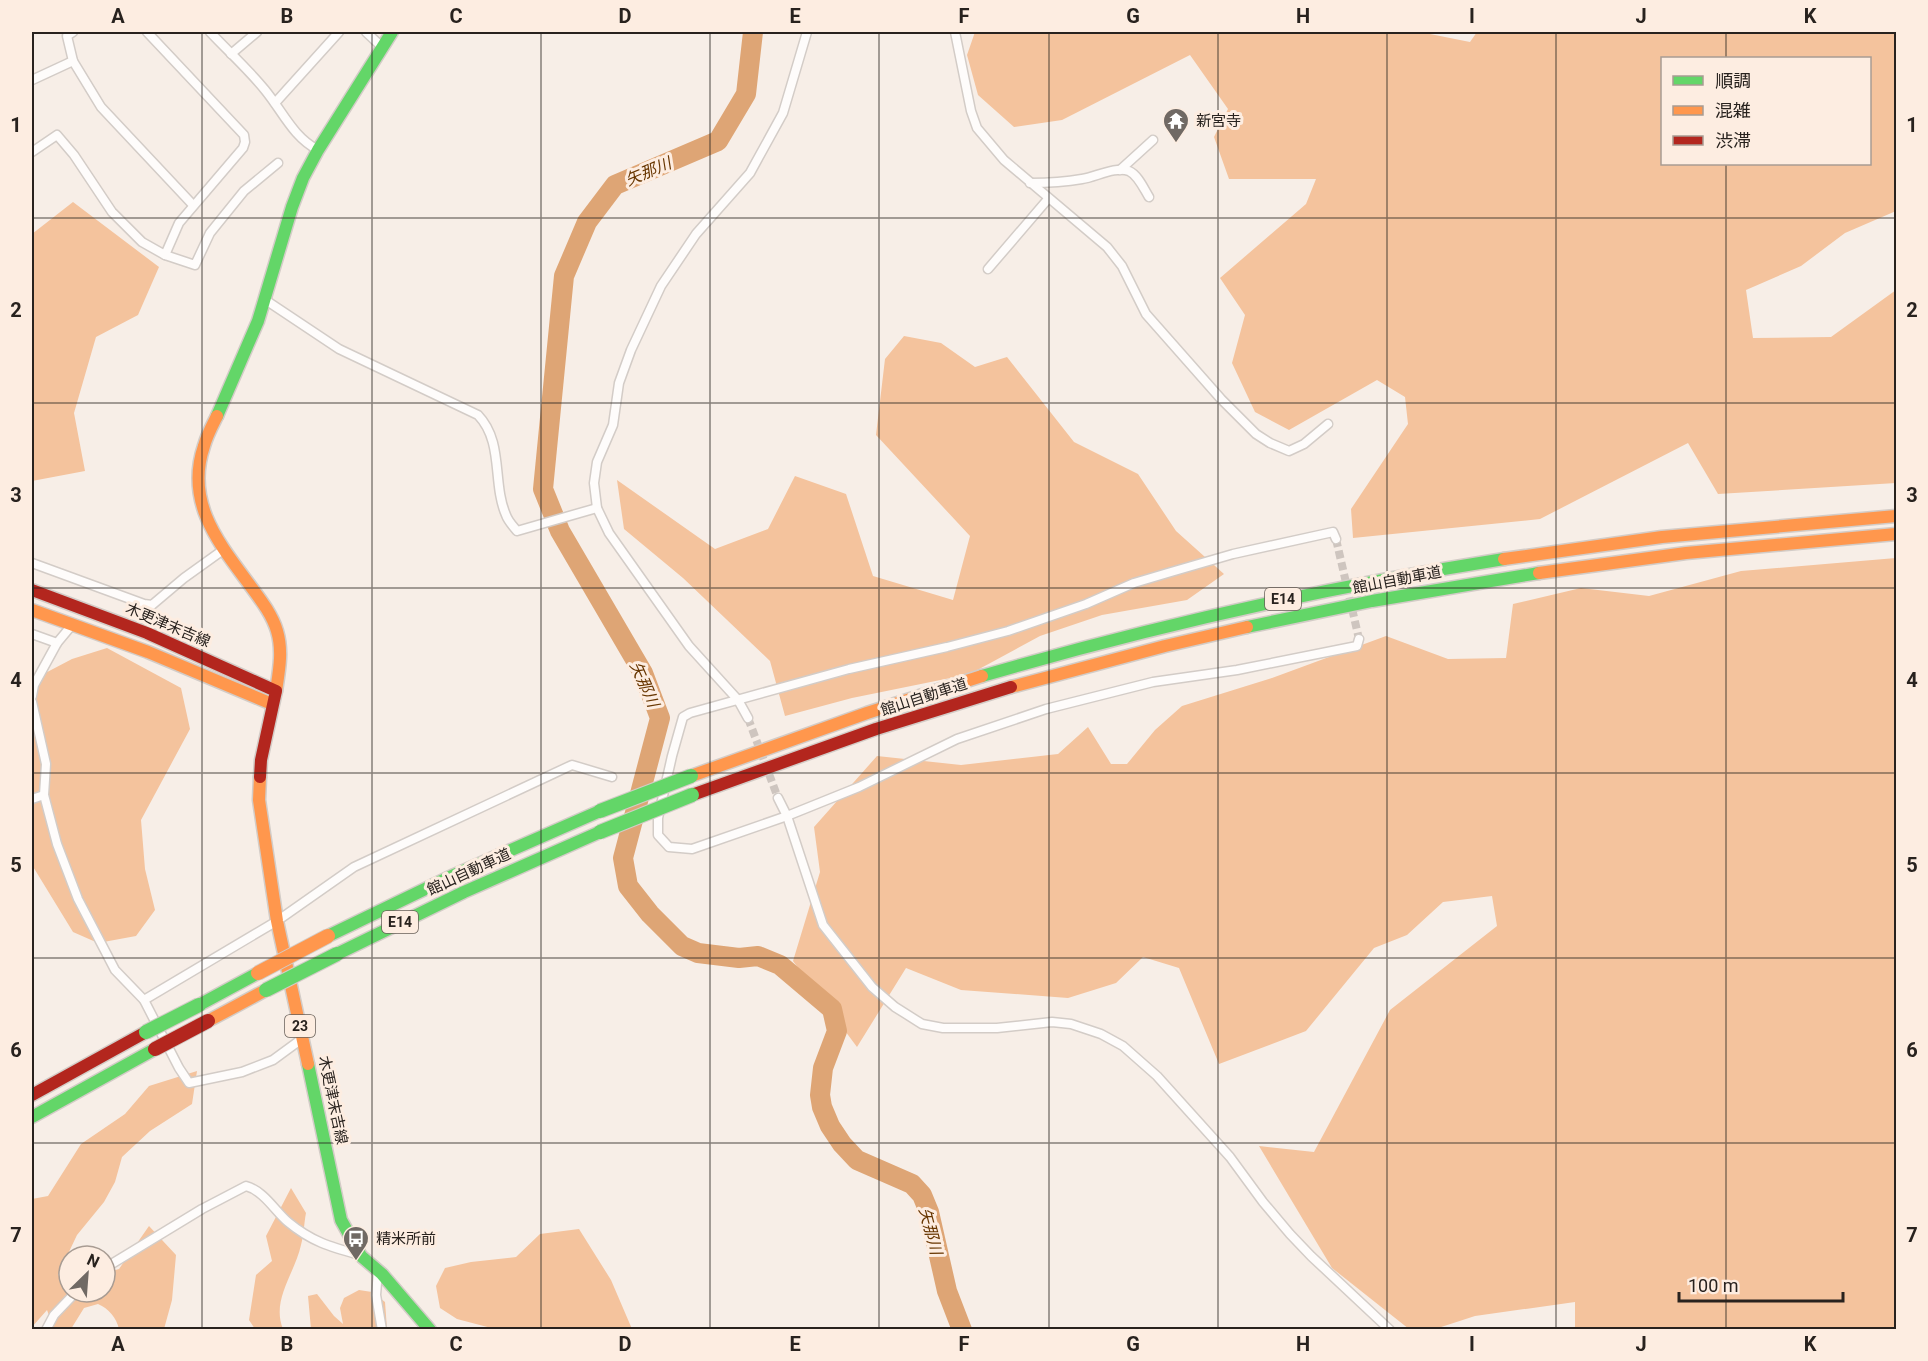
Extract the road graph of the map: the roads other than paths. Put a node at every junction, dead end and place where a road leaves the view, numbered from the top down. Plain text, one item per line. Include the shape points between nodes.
1 (73, 32) edge
2 (147, 32) edge
3 (210, 32) edge
4 (257, 32) edge
5 (339, 32) edge
6 (366, 32) edge
7 (392, 32) edge
8 (807, 32) edge
9 (955, 32) edge
10 (382, 47) junction
11 (231, 54) junction
12 (73, 60) junction
13 (32, 80) edge
14 (275, 103) junction
15 (1154, 140) dead end
16 (318, 150) junction
17 (32, 152) edge
18 (278, 163) dead end
19 (1120, 170) junction
20 (1030, 183) junction
21 (1149, 197) dead end
22 (1048, 199) junction
23 (193, 205) junction
24 (165, 255) junction
25 (988, 269) dead end
26 (264, 299) junction
27 (1328, 424) dead end
28 (597, 508) junction
29 (1896, 516) edge
30 (1896, 534) edge
31 (1336, 538) dead end
32 (222, 549) junction
33 (32, 563) edge
34 (32, 590) edge
35 (32, 610) edge
36 (72, 625) junction
37 (32, 634) edge
38 (1359, 639) dead end
39 (57, 643) junction
40 (32, 696) edge
41 (274, 697) junction
42 (738, 699) junction
43 (32, 702) edge
44 (748, 718) tunnel mouth
45 (612, 777) dead end
46 (44, 795) junction
47 (778, 798) tunnel mouth
48 (32, 799) edge
49 (787, 816) junction
50 (277, 921) junction
51 (144, 1000) junction
52 (303, 1038) junction
53 (32, 1095) edge
54 (32, 1117) edge
55 (361, 1256) junction
56 (117, 1261) edge
57 (378, 1271) junction
58 (65, 1304) edge
59 (46, 1329) edge
60 (382, 1329) edge
61 (430, 1329) edge
62 (1390, 1329) edge

1 - 12 street via 67,36
2 - 23 street via 243,135 245,142
3 - 11 street
4 - 11 street
5 - 14 street
6 - 10 street
7 - 10 main road
8 - 28 street via 783,112 767,144 750,173 696,234 669,273 631,350 619,383 613,425 597,462
9 - 20 street via 970,111 977,128
10 - 16 main road
11 - 14 street
12 - 13 street
12 - 23 street via 101,107
14 - 16 street via 295,132
15 - 19 street
16 - 26 main road via 296,194
17 - 24 street via 57,135 112,212 142,242
18 - 24 street via 244,191 210,233 195,265
19 - 20 street via 1053,183
19 - 21 street via 1135,175
20 - 22 street
22 - 25 street
22 - 27 street via 1107,247 1146,314 1256,434 1289,451
23 - 24 street via 178,223
26 - 28 street via 339,349 478,415 493,444 506,516 517,531
26 - 32 main road via 203,447 199,467 201,508
28 - 42 street via 609,533 689,646
29 - 53 main road, 館山自動車道 / E14, bridge via 1598,545 1401,575 1148,630 974,678 691,776 454,875 328,936
30 - 54 main road, 館山自動車道 / E14, bridge via 1714,551 1403,595 1153,648 979,696 824,746 692,795 519,867 266,990
31 - 42 street via 1333,532 1233,554 1134,583 1008,631
32 - 33 street via 152,605
32 - 41 main road via 273,621 280,658
34 - 41 main road, 木更津末吉線 via 147,633
35 - 36 main road
36 - 39 street
36 - 41 main road
37 - 39 street
38 - 49 street via 1357,646 1153,682 1046,709 957,739 859,787
39 - 40 street
41 - 50 main road, 木更津末吉線 / 23 via 261,760 259,800
42 - 44 street
42 - 49 street via 683,717 658,818 658,835 669,847 692,849
43 - 46 street via 46,764
45 - 50 street via 572,765 354,867
46 - 48 street
46 - 51 street via 78,899 115,970
47 - 49 street
49 - 62 street via 823,925 872,987 895,1007 922,1024 943,1029 1052,1022 1101,1034 1123,1046 1157,1076 1230,1157 1297,1241
50 - 51 street
50 - 52 main road, 木更津末吉線 / 23
51 - 52 street via 189,1083 242,1072 273,1060
52 - 55 main road, 木更津末吉線 / 23 via 341,1220
55 - 56 street via 320,1244 246,1186
55 - 57 main road, 木更津末吉線 / 23
57 - 60 street via 376,1296
57 - 61 main road, 木更津末吉線 / 23
58 - 59 street

